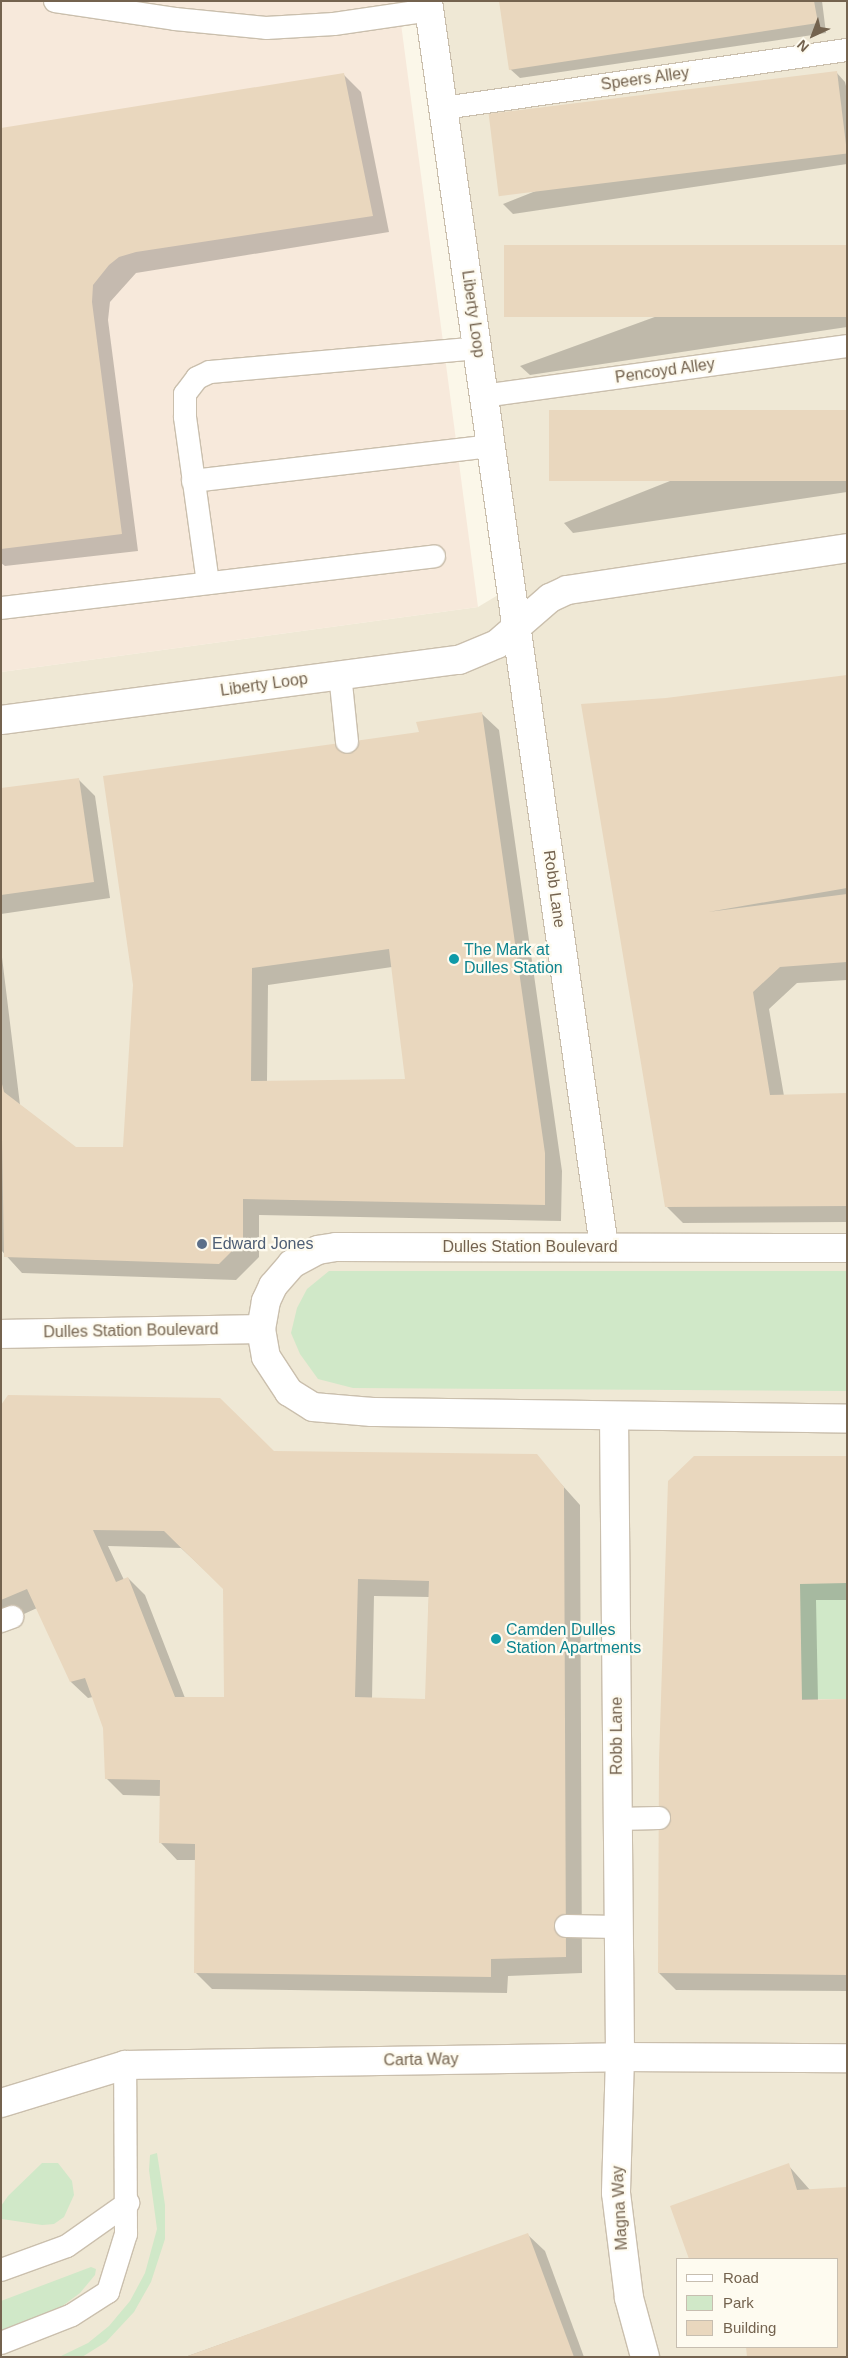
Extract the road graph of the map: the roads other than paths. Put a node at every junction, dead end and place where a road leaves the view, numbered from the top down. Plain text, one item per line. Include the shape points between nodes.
1 (54, 1) edge
2 (429, 6) edge
3 (847, 50) edge
4 (444, 108) junction
5 (847, 346) edge
6 (478, 348) junction
7 (483, 396) junction
8 (492, 446) junction
9 (193, 481) junction
10 (847, 548) edge
11 (434, 556) dead end
12 (208, 583) junction
13 (1, 608) edge
14 (519, 638) junction
15 (340, 674) junction
16 (1, 720) edge
17 (347, 742) dead end
18 (604, 1247) junction
19 (847, 1248) edge
20 (261, 1329) junction
21 (1, 1334) edge
22 (614, 1416) junction
23 (847, 1419) edge
24 (659, 1818) dead end
25 (618, 1819) junction
26 (566, 1926) dead end
27 (618, 1927) junction
28 (620, 2057) junction
29 (847, 2058) edge
30 (125, 2065) junction
31 (1, 2103) edge
32 (128, 2203) junction
33 (1, 2270) edge
34 (1, 2342) edge
35 (645, 2357) edge

1 - 2 lane via 175,19 266,28 334,24
2 - 4 street, Liberty Loop
3 - 4 lane, Speers Alley
4 - 6 street, Liberty Loop
5 - 7 lane, Pencoyd Alley
6 - 7 street, Liberty Loop
6 - 9 lane via 210,372 197,378 185,394
7 - 8 street, Liberty Loop
8 - 9 lane
8 - 14 street, Liberty Loop
9 - 12 lane
10 - 14 street, Liberty Loop via 567,590 550,598
11 - 12 lane
12 - 13 lane
14 - 15 street, Liberty Loop via 497,644 472,657
14 - 18 street, Robb Lane
15 - 16 street, Liberty Loop
15 - 17 lane
18 - 19 street, Dulles Station Boulevard
18 - 20 street, Dulles Station Boulevard via 367,1246 318,1250 292,1264 273,1286 266,1301
20 - 21 street, Dulles Station Boulevard
20 - 22 street, Dulles Station Boulevard via 266,1358 289,1392 313,1407 372,1412
22 - 23 street, Dulles Station Boulevard
22 - 25 street, Robb Lane
24 - 25 lane
25 - 27 street, Robb Lane
26 - 27 lane
27 - 28 street, Robb Lane
28 - 29 street, Carta Way
28 - 30 street, Carta Way
28 - 35 street, Magna Way via 617,2202 628,2298
30 - 31 street, Carta Way
30 - 32 lane
32 - 33 lane via 67,2246
32 - 34 lane via 126,2234 108,2292 72,2315

